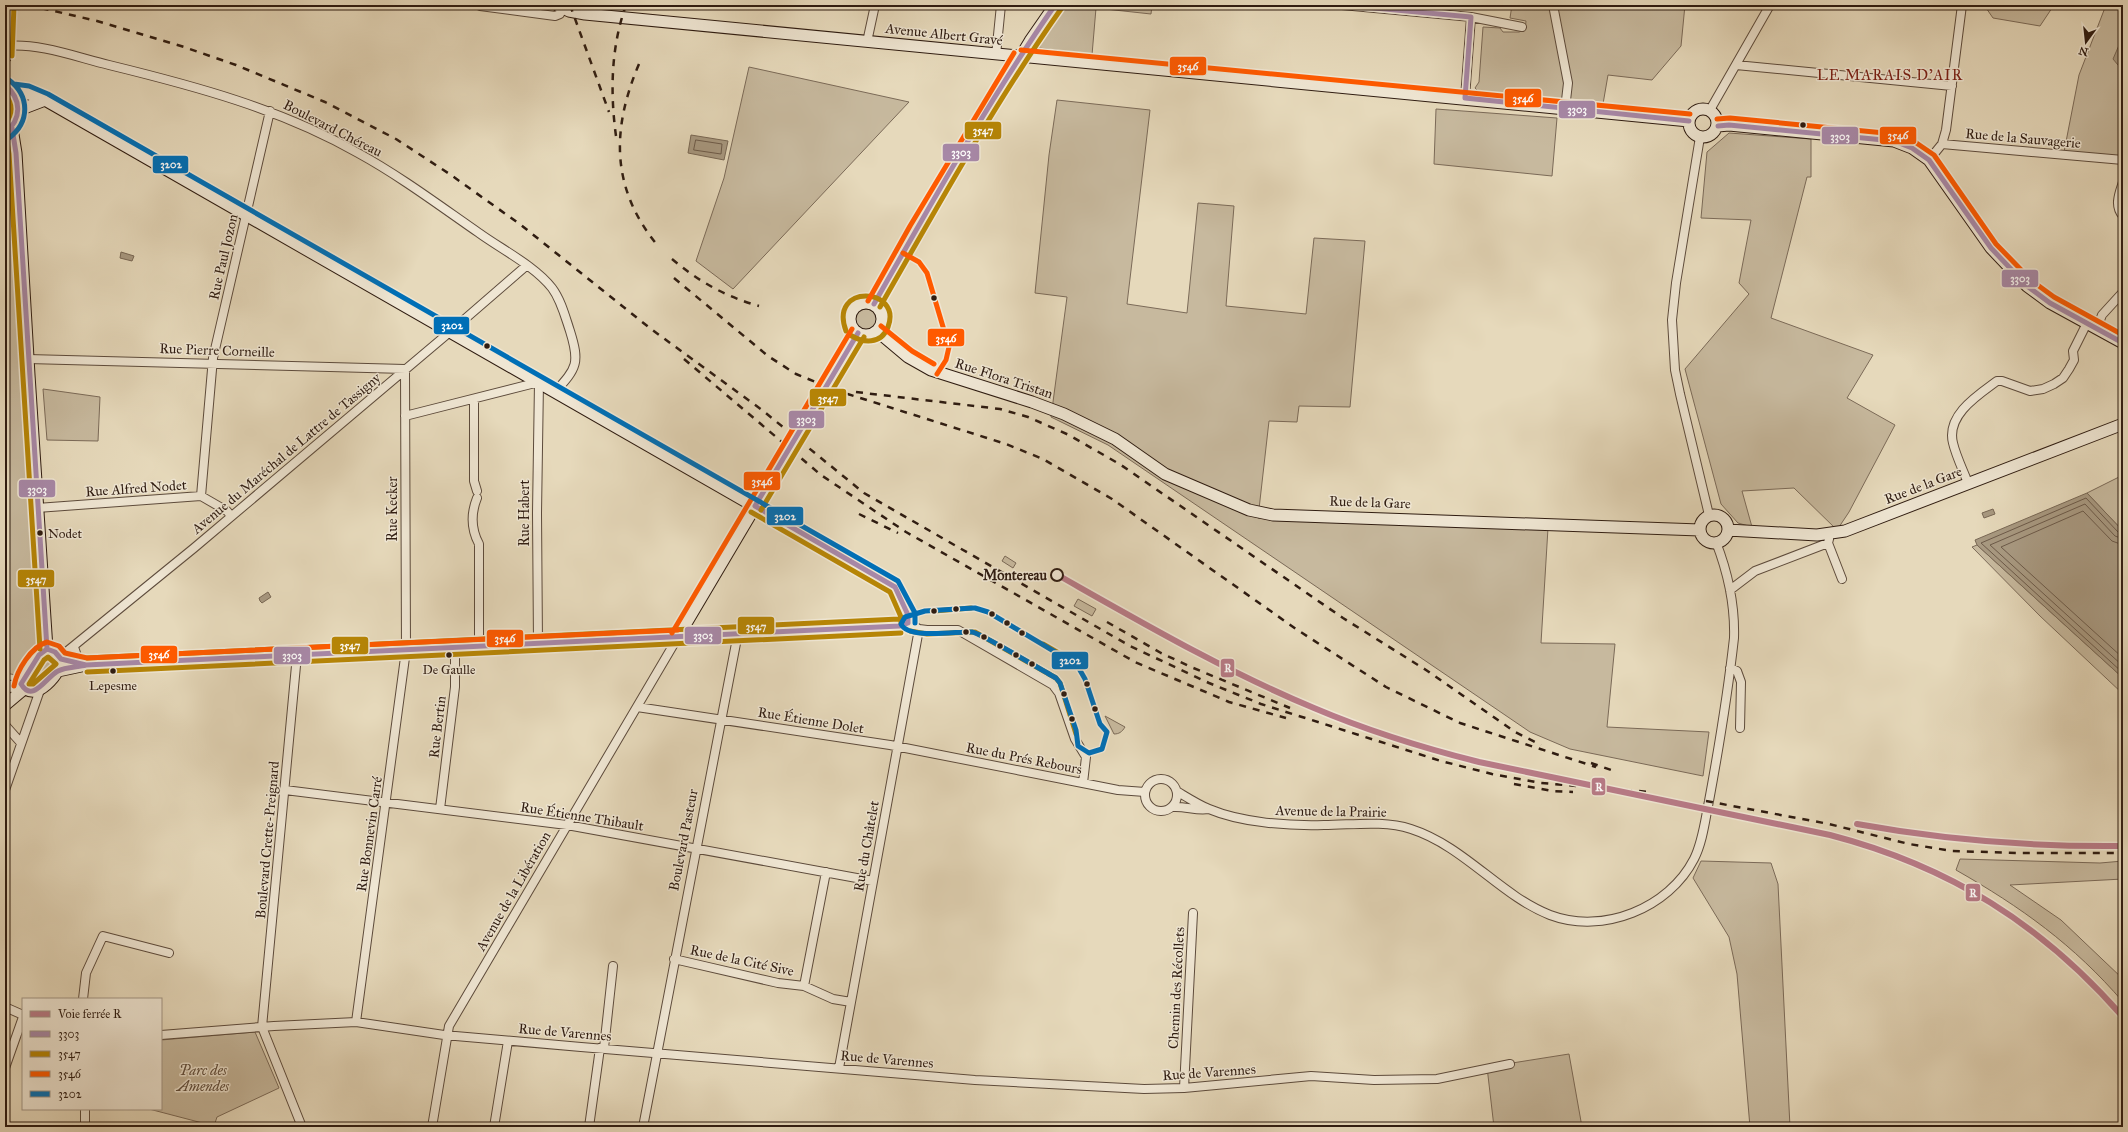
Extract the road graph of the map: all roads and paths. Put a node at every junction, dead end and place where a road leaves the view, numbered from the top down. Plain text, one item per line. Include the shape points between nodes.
1 (7, 5) edge
2 (236, 5) edge
3 (248, 5) edge
4 (875, 5) edge
5 (1002, 5) edge
6 (1055, 5) edge
7 (1342, 5) edge
8 (1553, 5) edge
9 (1770, 5) edge
10 (1962, 5) edge
11 (480, 6) dead end
12 (560, 7) edge
13 (1471, 17) junction
14 (1522, 27) dead end
15 (867, 42) junction
16 (6, 51) edge
17 (996, 54) junction
18 (1020, 57) junction
19 (1736, 65) junction
20 (1952, 86) junction
21 (9, 88) edge
22 (1465, 98) junction
23 (44, 100) junction
24 (1565, 109) junction
25 (19, 110) junction
26 (1710, 110) junction
27 (270, 111) junction
28 (1689, 121) junction
29 (1718, 126) junction
30 (8, 130) edge
31 (1700, 137) junction
32 (1942, 144) junction
33 (5, 146) edge
34 (1929, 160) junction
35 (2123, 160) edge
36 (15, 162) junction
37 (2123, 182) edge
38 (246, 215) junction
39 (2123, 216) edge
40 (526, 266) junction
41 (2123, 292) edge
42 (874, 304) junction
43 (2087, 323) junction
44 (2097, 328) junction
45 (451, 331) junction
46 (877, 331) junction
47 (858, 333) junction
48 (2123, 343) edge
49 (28, 358) junction
50 (213, 363) junction
51 (405, 369) junction
52 (539, 382) junction
53 (555, 392) junction
54 (474, 400) junction
55 (1064, 414) joint
56 (405, 416) junction
57 (2123, 424) edge
58 (1968, 483) junction
59 (201, 496) junction
60 (755, 506) junction
61 (37, 508) junction
62 (1709, 515) junction
63 (231, 516) junction
64 (1700, 530) junction
65 (1728, 530) junction
66 (1829, 538) junction
67 (1716, 542) junction
68 (1842, 579) dead end
69 (1730, 590) junction
70 (908, 623) junction
71 (919, 629) junction
72 (738, 633) junction
73 (678, 637) junction
74 (538, 644) junction
75 (478, 646) junction
76 (74, 647) junction
77 (455, 648) junction
78 (47, 649) junction
79 (406, 650) junction
80 (297, 655) junction
81 (60, 658) junction
82 (86, 665) junction
83 (1730, 668) junction
84 (58, 671) junction
85 (5, 686) edge
86 (23, 688) junction
87 (40, 690) junction
88 (5, 705) edge
89 (637, 707) junction
90 (720, 720) junction
91 (5, 725) edge
92 (1740, 728) dead end
93 (21, 743) junction
94 (897, 747) junction
95 (1083, 783) junction
96 (5, 790) edge
97 (285, 790) junction
98 (1145, 792) junction
99 (1178, 792) junction
100 (386, 802) junction
101 (1173, 807) junction
102 (440, 809) junction
103 (1208, 809) junction
104 (567, 825) junction
105 (695, 848) junction
106 (826, 872) junction
107 (873, 881) junction
108 (1193, 913) dead end
109 (169, 953) dead end
110 (674, 959) junction
111 (613, 966) dead end
112 (804, 986) junction
113 (83, 998) edge
114 (851, 1002) junction
115 (5, 1006) edge
116 (22, 1015) edge
117 (22, 1019) edge
118 (356, 1022) junction
119 (262, 1027) junction
120 (162, 1035) edge
121 (448, 1035) junction
122 (508, 1041) junction
123 (602, 1048) junction
124 (656, 1052) junction
125 (1510, 1064) dead end
126 (5, 1068) edge
127 (838, 1068) junction
128 (1184, 1088) junction
129 (85, 1110) edge
130 (85, 1127) edge
131 (302, 1127) edge
132 (432, 1127) edge
133 (494, 1127) edge
134 (589, 1127) edge
135 (643, 1127) edge

1 - 16 main road
2 - 3 street
4 - 15 street
5 - 17 street
6 - 18 main road
7 - 13 street
8 - 24 street via 1568,83
9 - 19 street
10 - 20 street
11 - 12 street via 555,16 560,14
12 - 15 main road, Avenue Albert Gravé via 585,14
13 - 14 street
13 - 22 street
15 - 17 main road, Avenue Albert Gravé
16 - 27 street, Boulevard Chéreau via 25,45 196,87
17 - 18 main road, Avenue Albert Gravé
18 - 22 main road, Avenue Albert Gravé
18 - 42 main road
19 - 20 street
19 - 26 street
20 - 32 street
21 - 23 main road
21 - 25 main road via 16,97
22 - 24 main road, Avenue Albert Gravé
23 - 25 main road
23 - 38 main road
24 - 28 main road, Avenue Albert Gravé
25 - 30 main road
26 - 28 main road via 1697,110
26 - 29 main road via 1716,116
27 - 38 street, Rue Paul Jozon
27 - 40 street, Boulevard Chéreau via 358,152
28 - 31 main road via 1691,129
29 - 31 main road via 1713,133
29 - 34 main road via 1894,141 1912,148
30 - 36 main road via 16,141
31 - 62 street via 1672,320 1675,370
32 - 34 street
32 - 35 street, Rue de la Sauvagerie
33 - 36 main road
34 - 43 main road via 1991,248 2014,274 2050,303
36 - 49 main road
37 - 39 street via 2117,205
38 - 45 main road
38 - 50 street, Rue Paul Jozon
40 - 45 street, Avenue du Maréchal de Lattre de Tassigny
40 - 53 street, Boulevard Chéreau via 551,286 558,297 575,348 574,368
41 - 44 street via 2102,315
42 - 46 main road via 882,317
42 - 47 main road via 863,303 853,308 850,319 853,329
43 - 44 main road
43 - 58 street via 2073,351 2074,360 2064,378 2043,389 2030,391 2002,380 1996,381 1958,415 1952,431 1952,442
44 - 48 main road
45 - 51 street, Avenue du Maréchal de Lattre de Tassigny
45 - 52 main road
46 - 47 main road via 868,335
46 - 55 main road, Rue Flora Tristan via 908,357 931,370
47 - 60 main road
49 - 50 street, Rue Pierre Corneille
49 - 61 main road
50 - 51 street, Rue Pierre Corneille
50 - 59 street, Rue Paul Jozon
51 - 56 street, Rue Kecker
51 - 63 street, Avenue du Maréchal de Lattre de Tassigny
52 - 53 main road
52 - 54 street
52 - 74 street, Rue Habert
53 - 60 main road
54 - 56 street
54 - 75 street via 474,481 477,494 472,510 474,534 479,544
55 - 64 main road, Rue de la Gare via 1115,439 1166,474 1249,510 1273,515
56 - 79 street, Rue Kecker
57 - 58 main road, Rue de la Gare
58 - 66 main road, Rue de la Gare
59 - 61 street, Rue Alfred Nodet
59 - 63 street, Rue Alfred Nodet
60 - 70 main road via 895,587 908,615
60 - 73 main road
61 - 78 main road
62 - 64 main road via 1700,524
62 - 65 main road via 1720,516 1727,524
63 - 76 street, Avenue du Maréchal de Lattre de Tassigny
64 - 67 main road via 1707,541
65 - 66 main road, Rue de la Gare
65 - 67 main road via 1724,538
66 - 68 street
66 - 69 street via 1755,571
67 - 69 street, Avenue de la Prairie
69 - 83 street, Avenue de la Prairie via 1734,624
70 - 71 street
70 - 72 main road via 900,626
71 - 94 street, Rue du Châtelet
71 - 95 street via 958,630 1053,685 1059,693 1075,739 1086,757
72 - 73 main road
72 - 90 street, Boulevard Pasteur
73 - 74 main road
73 - 89 street, Avenue de la Libération
74 - 75 main road
75 - 77 main road
76 - 81 street, Avenue du Maréchal de Lattre de Tassigny
76 - 82 street via 77,656
77 - 79 main road
77 - 102 street, Rue Bertin via 455,687
78 - 81 main road via 55,652
78 - 86 main road via 39,655 22,681
79 - 80 main road
79 - 100 street, Rue Bonnevin Carré
80 - 82 main road
80 - 97 street, Boulevard Crette-Preignard
81 - 82 main road
81 - 84 main road
82 - 84 main road
83 - 92 street via 1737,671 1741,682
83 - 103 street, Avenue de la Prairie via 1713,777 1694,860 1669,891 1644,908 1628,915 1595,920 1566,920 1551,915 1534,908 1435,839 1406,828 1365,824 1286,825
84 - 87 main road
85 - 86 main road
86 - 87 main road via 30,692
86 - 88 main road
87 - 93 street
89 - 90 street, Rue Étienne Dolet
89 - 104 street, Avenue de la Libération
90 - 94 street, Rue Étienne Dolet
90 - 105 street, Boulevard Pasteur
91 - 93 street
93 - 96 street
94 - 95 street, Rue du Prés Rebours
94 - 107 street, Rue du Châtelet
95 - 98 street, Rue du Prés Rebours
97 - 100 street, Rue Étienne Thibault
97 - 119 street, Boulevard Crette-Preignard
98 - 99 street via 1153,781 1163,779 1173,783
98 - 101 street via 1145,798 1152,809 1164,811
99 - 101 street
99 - 103 street, Avenue de la Prairie
100 - 102 street, Rue Étienne Thibault
100 - 118 street, Rue Bonnevin Carré
101 - 103 street, Avenue de la Prairie
102 - 104 street, Rue Étienne Thibault
104 - 105 street, Rue Étienne Thibault
104 - 121 street, Avenue de la Libération via 449,1026
105 - 106 street, Rue Étienne Thibault
105 - 110 street, Boulevard Pasteur
106 - 107 street, Rue Étienne Thibault
106 - 112 street, Rue de la Cité Sive
107 - 114 street, Rue du Châtelet
108 - 128 street, Chemin des Récollets
109 - 113 street via 103,936 86,973
110 - 112 street, Rue de la Cité Sive via 778,983
110 - 124 street, Boulevard Pasteur
111 - 123 street
112 - 114 street, Rue de la Cité Sive via 833,999
114 - 127 street, Rue du Châtelet
115 - 116 street
117 - 126 street
118 - 119 street, Rue de Varennes
118 - 121 street, Rue de Varennes
119 - 120 street, Rue de Varennes
119 - 131 street
121 - 122 street, Rue de Varennes
121 - 132 street, Avenue de la Libération
122 - 123 street, Rue de Varennes
122 - 133 street
123 - 124 street, Rue de Varennes
123 - 134 street
124 - 127 street, Rue de Varennes
124 - 135 street
125 - 128 street, Rue de Varennes via 1437,1079 1374,1080 1311,1076
127 - 128 street, Rue de Varennes via 1034,1084
129 - 130 street

